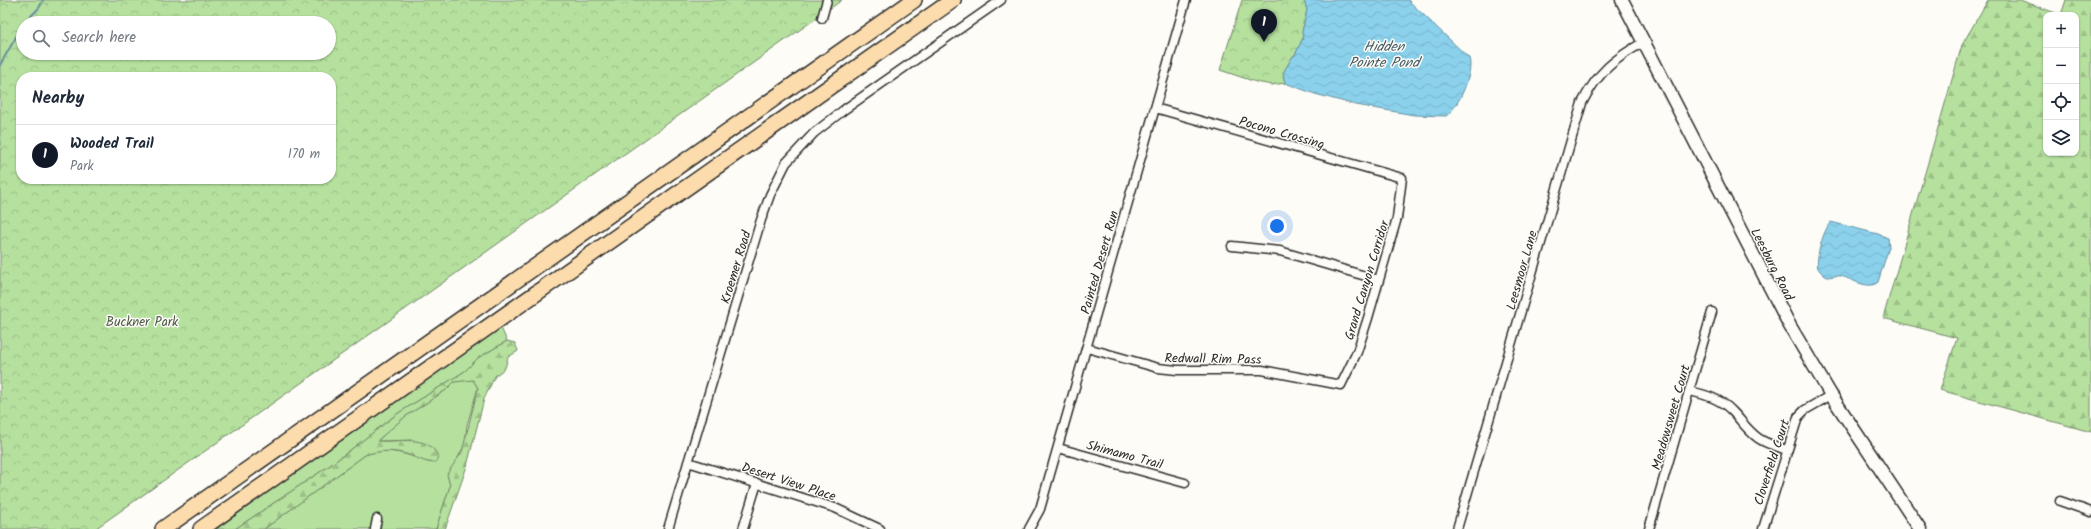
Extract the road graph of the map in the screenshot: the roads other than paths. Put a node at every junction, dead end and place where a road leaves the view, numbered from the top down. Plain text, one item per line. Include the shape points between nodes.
1 (827, 0) edge
2 (914, 0) edge
3 (953, 0) edge
4 (1001, 0) edge
5 (1186, 0) edge
6 (1622, 0) edge
7 (822, 18) dead end
8 (1644, 42) junction
9 (1155, 108) junction
10 (1402, 178) joint
11 (1232, 246) dead end
12 (1379, 280) junction
13 (1712, 312) dead end
14 (1087, 348) junction
15 (1341, 386) joint
16 (1690, 391) junction
17 (1831, 395) junction
18 (1058, 448) junction
19 (1786, 450) junction
20 (688, 462) junction
21 (757, 483) junction
22 (1185, 483) dead end
23 (2060, 501) dead end
24 (2091, 512) edge
25 (377, 519) dead end
26 (163, 529) edge
27 (201, 529) edge
28 (375, 529) edge
29 (668, 529) edge
30 (743, 529) edge
31 (880, 529) edge
32 (1029, 529) edge
33 (1457, 529) edge
34 (1649, 529) edge
35 (1763, 529) edge
36 (1920, 529) edge

1 - 7 street
2 - 26 highway
3 - 27 highway
4 - 20 street, Kroemer Road via 814,133 790,158 776,181 761,220
5 - 9 street, Painted Desert Run
6 - 8 main road, Leesburg Road
8 - 17 main road, Leesburg Road via 1790,326
8 - 33 street, Leesmoor Lane via 1600,73 1582,103
9 - 10 street, Pocono Crossing
9 - 14 street, Painted Desert Run
10 - 12 street, Grand Canyon Corridor via 1400,208
11 - 12 street via 1280,251
12 - 15 street, Grand Canyon Corridor via 1360,342
13 - 16 street, Meadowsweet Court
14 - 15 street, Redwall Rim Pass via 1158,368 1262,370
14 - 18 street, Painted Desert Run
16 - 19 street via 1724,403 1744,427 1759,439
16 - 34 street, Meadowsweet Court
17 - 19 street, Cloverfield Court via 1798,417
17 - 36 main road, Leesburg Road
18 - 22 street, Shimamo Trail
18 - 32 street, Painted Desert Run via 1040,509
19 - 35 street, Cloverfield Court
20 - 21 street, Desert View Place
20 - 29 street, Kroemer Road
21 - 30 street
21 - 31 street, Desert View Place via 835,508
23 - 24 street
25 - 28 street

